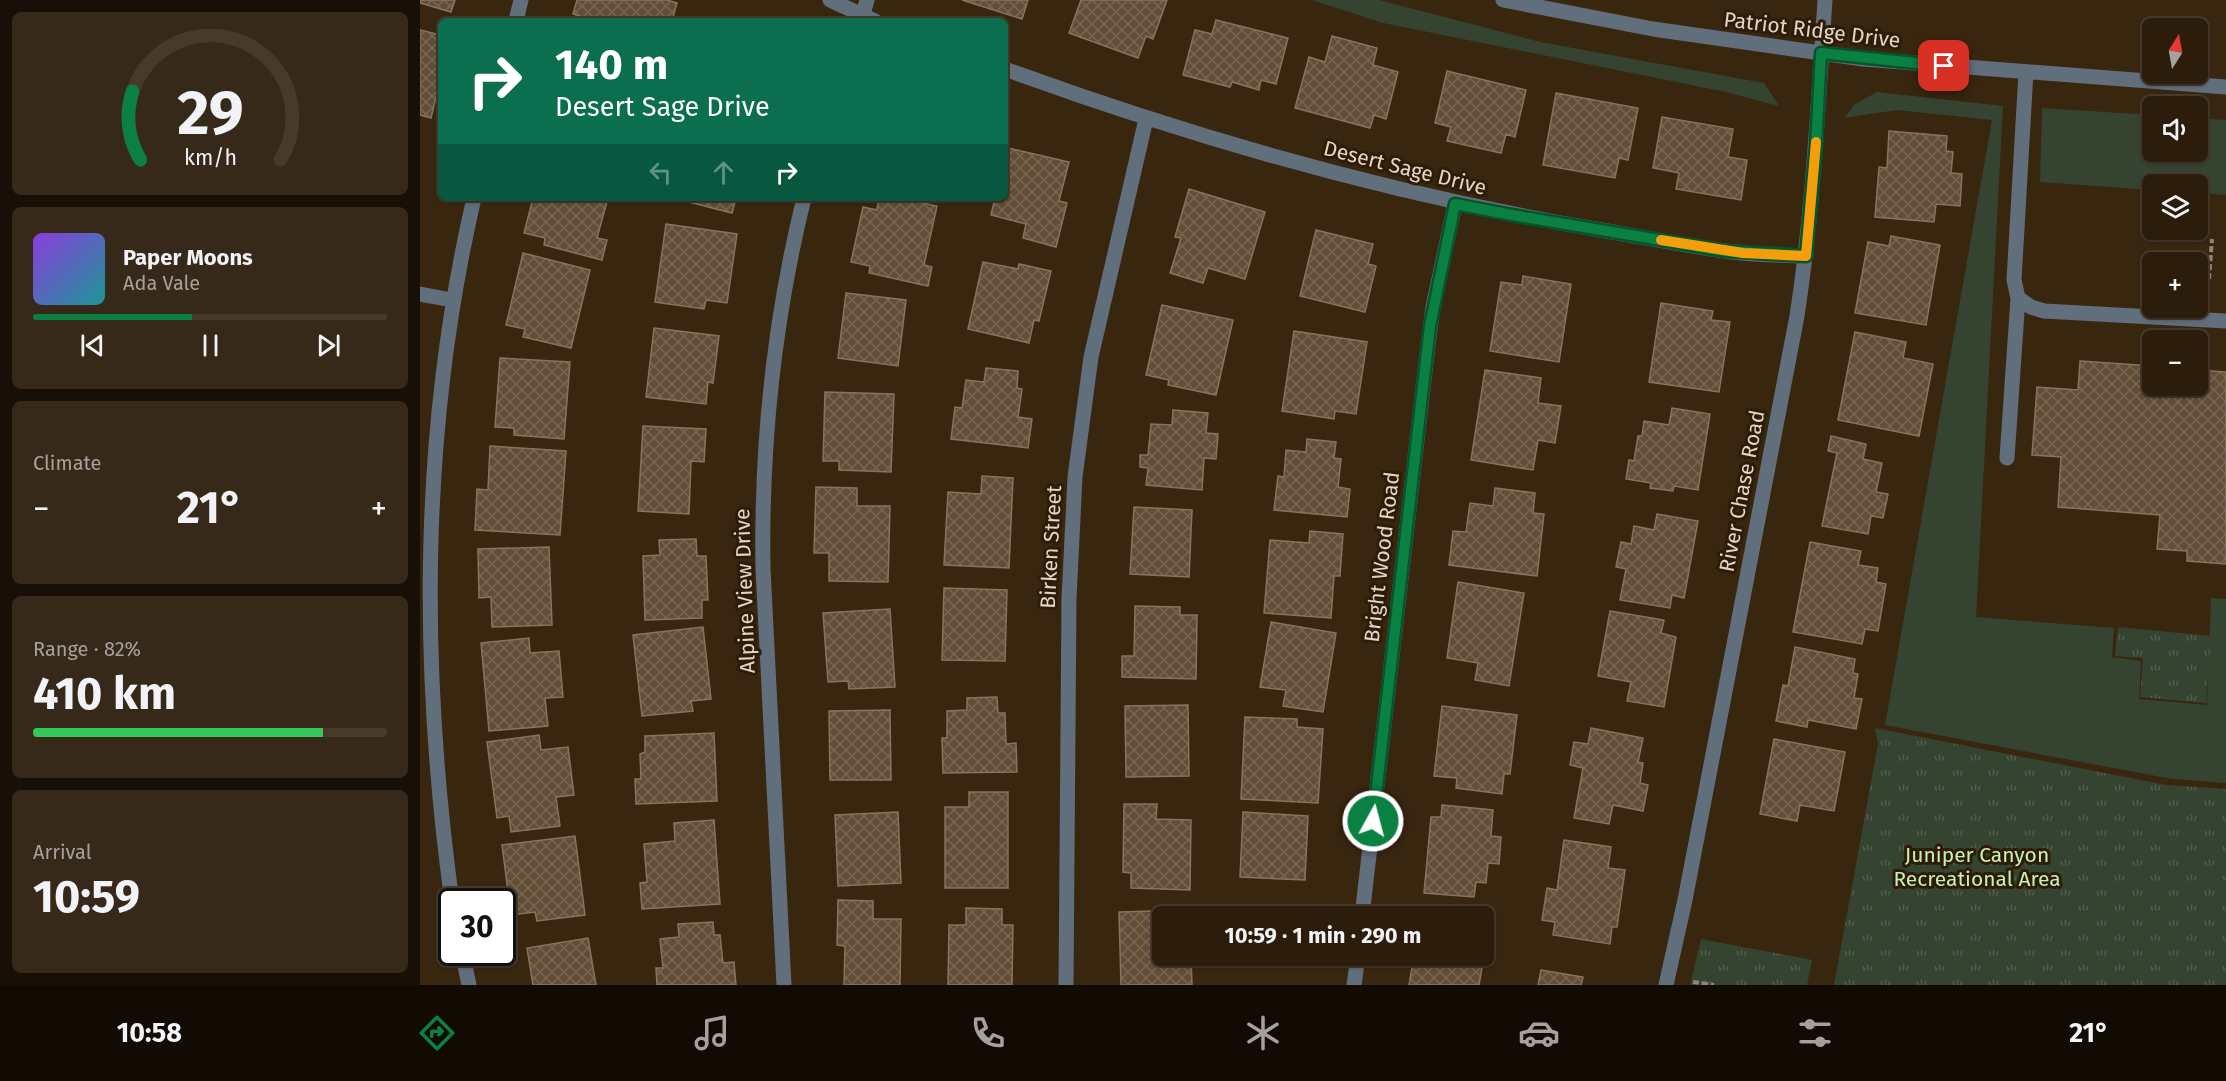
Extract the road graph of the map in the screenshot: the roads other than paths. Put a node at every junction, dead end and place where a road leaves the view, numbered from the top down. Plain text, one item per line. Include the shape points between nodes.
1 (521, 0) edge
2 (830, 0) edge
3 (867, 0) edge
4 (1503, 0) edge
5 (1825, 0) edge
6 (517, 18) edge
7 (864, 18) edge
8 (866, 18) edge
9 (1821, 53) junction
10 (1008, 70) edge
11 (2025, 72) junction
12 (2226, 87) edge
13 (1146, 119) junction
14 (473, 201) edge
15 (803, 201) edge
16 (1455, 204) junction
17 (1806, 256) junction
18 (420, 294) edge
19 (2018, 298) junction
20 (452, 300) junction
21 (2226, 321) edge
22 (2007, 458) dead end
23 (423, 593) edge
24 (450, 888) edge
25 (1363, 906) edge
26 (465, 966) edge
27 (1357, 966) edge
28 (469, 985) edge
29 (784, 985) edge
30 (1066, 985) edge
31 (1354, 985) edge
32 (1666, 985) edge

1 - 6 street
2 - 7 street
3 - 8 street
4 - 9 street, Patriot Ridge Drive via 1653,29
5 - 9 street, River Chase Road
9 - 11 street, Patriot Ridge Drive
9 - 17 street, River Chase Road
10 - 13 street, Desert Sage Drive
11 - 12 street, Patriot Ridge Drive
11 - 19 street via 2014,280
13 - 16 street, Desert Sage Drive
13 - 30 street, Birken Street via 1091,357 1075,477 1069,599
14 - 20 street
15 - 29 street, Alpine View Drive via 777,335 762,504
16 - 17 street, Desert Sage Drive via 1725,251
16 - 25 street, Bright Wood Road via 1430,326
17 - 32 street, River Chase Road via 1690,877
18 - 20 street
19 - 21 street via 2044,311
19 - 22 street
20 - 23 street via 431,451
23 - 24 street via 435,790
26 - 28 street
27 - 31 street

